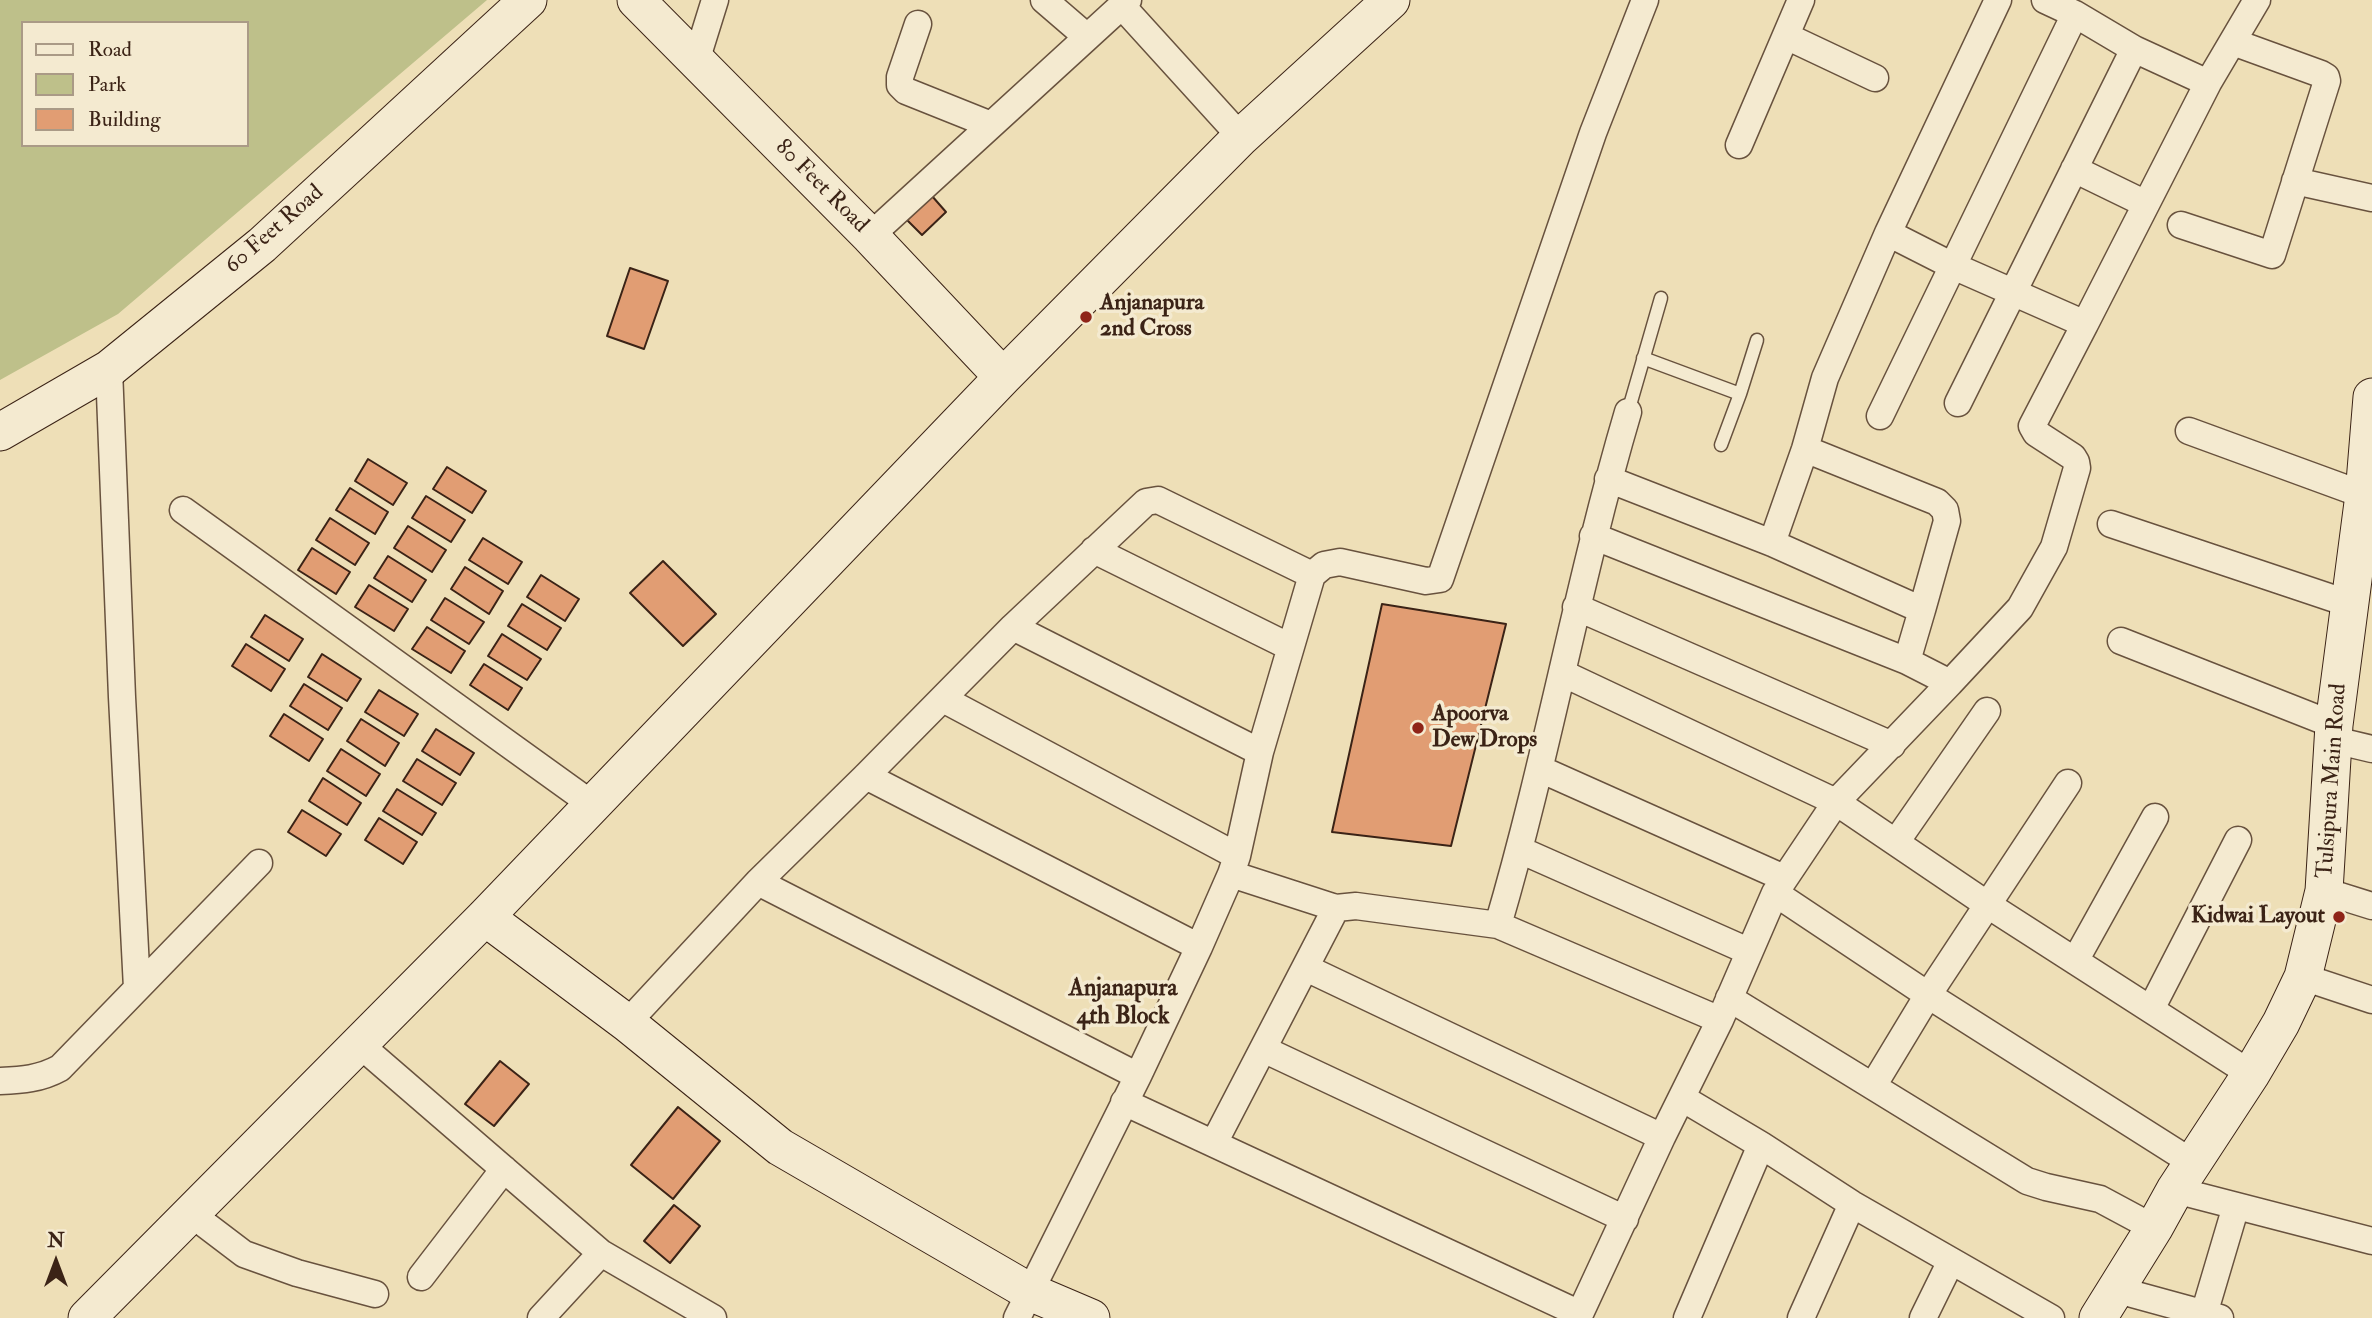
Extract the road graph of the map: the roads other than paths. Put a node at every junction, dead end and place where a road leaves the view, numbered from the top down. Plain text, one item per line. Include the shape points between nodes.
1 (528, 0) edge
2 (636, 0) edge
3 (715, 0) edge
4 (1044, 0) edge
5 (1391, 0) edge
6 (1645, 0) edge
7 (1801, 0) edge
8 (1998, 0) edge
9 (2045, 0) edge
10 (2257, 0) edge
11 (1125, 3) edge
12 (2075, 14) junction
13 (918, 24) dead end
14 (1786, 36) junction
15 (1087, 37) junction
16 (2233, 42) junction
17 (2134, 49) junction
18 (696, 61) junction
19 (1875, 78) dead end
20 (2208, 83) junction
21 (991, 125) junction
22 (1241, 137) junction
23 (1739, 145) dead end
24 (2074, 169) junction
25 (2295, 181) junction
26 (2372, 198) edge
27 (2146, 204) junction
28 (2181, 225) dead end
29 (1888, 233) junction
30 (870, 236) junction
31 (1951, 265) junction
32 (2012, 292) junction
33 (1661, 298) dead end
34 (2085, 324) junction
35 (1757, 340) dead end
36 (1643, 358) junction
37 (108, 369) junction
38 (1003, 377) junction
39 (1740, 394) junction
40 (2372, 397) edge
41 (1958, 403) dead end
42 (1628, 412) joint
43 (1880, 415) dead end
44 (2189, 431) dead end
45 (0, 432) edge
46 (1721, 445) dead end
47 (1805, 450) junction
48 (1608, 479) junction
49 (2364, 495) junction
50 (183, 510) dead end
51 (2111, 524) dead end
52 (1593, 536) junction
53 (1772, 543) junction
54 (1094, 550) junction
55 (1312, 575) junction
56 (1576, 607) junction
57 (1922, 610) junction
58 (2357, 616) edge
59 (1013, 627) junction
60 (2121, 642) dead end
61 (1290, 647) junction
62 (1907, 661) junction
63 (1562, 673) junction
64 (1950, 683) junction
65 (943, 699) junction
66 (1987, 711) dead end
67 (2334, 732) junction
68 (1892, 744) junction
69 (2372, 749) edge
70 (1260, 752) junction
71 (1540, 769) junction
72 (866, 776) junction
73 (2068, 783) dead end
74 (1836, 802) junction
75 (593, 806) junction
76 (2155, 817) dead end
77 (2238, 840) dead end
78 (1896, 842) junction
79 (1520, 850) junction
80 (259, 863) dead end
81 (1234, 865) junction
82 (758, 881) junction
83 (1780, 885) junction
84 (2324, 891) junction
85 (1988, 905) junction
86 (2372, 906) edge
87 (1336, 908) junction
88 (485, 917) junction
89 (1498, 925) junction
90 (1199, 947) junction
91 (1748, 951) junction
92 (2075, 961) junction
93 (1306, 968) junction
94 (2303, 977) junction
95 (137, 988) junction
96 (1928, 995) junction
97 (2372, 1000) edge
98 (1725, 1009) junction
99 (2151, 1009) junction
100 (626, 1023) junction
101 (359, 1044) junction
102 (1263, 1049) junction
103 (2251, 1074) junction
104 (1138, 1076) junction
105 (0, 1080) edge
106 (1873, 1086) junction
107 (1682, 1098) junction
108 (1124, 1102) junction
109 (1662, 1137) junction
110 (1214, 1143) junction
111 (1761, 1145) junction
112 (504, 1169) junction
113 (2184, 1176) junction
114 (1852, 1204) junction
115 (2236, 1206) junction
116 (190, 1213) junction
117 (1625, 1219) junction
118 (2154, 1228) junction
119 (2372, 1241) edge
120 (601, 1252) junction
121 (1951, 1261) junction
122 (421, 1278) dead end
123 (375, 1294) dead end
124 (2106, 1304) edge
125 (1024, 1305) edge
126 (1579, 1316) edge
127 (2212, 1316) edge
128 (87, 1318) edge
129 (541, 1318) edge
130 (713, 1318) edge
131 (1091, 1318) edge
132 (1687, 1318) edge
133 (1801, 1318) edge
134 (1923, 1318) edge
135 (2051, 1318) edge

1 - 37 street, 60 Feet Road via 262,244
2 - 18 street, 80 Feet Road
3 - 18 street
4 - 15 street
5 - 22 street
6 - 55 street via 1593,133 1440,579 1426,581 1340,562 1324,565
7 - 14 street
8 - 29 street
9 - 12 street
10 - 16 street
11 - 15 street
11 - 22 street
12 - 17 street
12 - 31 street
13 - 21 street via 900,85
14 - 19 street
14 - 23 street
15 - 21 street
16 - 20 street
16 - 25 street via 2326,77
17 - 20 street
17 - 24 street
18 - 30 street, 80 Feet Road
20 - 27 street
21 - 30 street
22 - 38 street
24 - 27 street
24 - 32 street
25 - 26 street
25 - 28 street via 2272,255
27 - 34 street
29 - 31 street
29 - 47 street via 1825,378
30 - 38 street, 80 Feet Road
31 - 32 street
31 - 43 street
32 - 34 street
32 - 41 street
33 - 36 lane
34 - 64 street via 2032,426 2076,462 2054,547 2020,608
35 - 39 lane
36 - 39 lane
36 - 42 lane
37 - 45 street, 60 Feet Road
37 - 95 street
38 - 75 street
39 - 46 lane
40 - 49 street, Tulsipura Main Road
42 - 48 street
44 - 49 street
47 - 53 street
47 - 57 street via 1937,502 1945,510 1947,521
48 - 52 street
48 - 53 street
49 - 58 street, Tulsipura Main Road
50 - 75 street
51 - 58 street
52 - 56 street
52 - 62 street
53 - 57 street
54 - 55 street via 1146,502 1158,500
54 - 59 street
54 - 61 street
55 - 61 street
56 - 63 street
56 - 68 street
57 - 62 street
58 - 67 street, Tulsipura Main Road
59 - 65 street
59 - 70 street
60 - 67 street
61 - 70 street
62 - 64 street
63 - 71 street
63 - 74 street
64 - 68 street
65 - 72 street
65 - 81 street
66 - 78 street
67 - 69 street
67 - 84 street, Tulsipura Main Road
68 - 74 street
70 - 81 street
71 - 79 street
71 - 83 street
72 - 82 street
72 - 90 street
73 - 85 street
74 - 78 street
74 - 83 street
75 - 88 street
76 - 92 street
77 - 99 street
78 - 85 street
79 - 89 street
79 - 91 street
80 - 95 street
81 - 87 street
81 - 90 street
82 - 100 street
82 - 104 street
83 - 91 street
83 - 96 street
84 - 86 street
84 - 94 street, Tulsipura Main Road
85 - 92 street
85 - 96 street
87 - 89 street via 1356,906
87 - 93 street
88 - 100 street
88 - 101 street
89 - 98 street
90 - 104 street
91 - 98 street
92 - 99 street
93 - 102 street
93 - 109 street
94 - 97 street
94 - 103 street, Tulsipura Main Road
95 - 105 street via 60,1068 47,1076
96 - 106 street
96 - 113 street
98 - 106 street
98 - 107 street
99 - 103 street
100 - 125 street via 780,1147
101 - 112 street
101 - 116 street
102 - 110 street
102 - 117 street
103 - 113 street, Tulsipura Main Road
104 - 108 street
106 - 118 street via 2027,1181 2100,1199
107 - 109 street
107 - 111 street
108 - 110 street
108 - 125 street
109 - 117 street
110 - 126 street
111 - 114 street
111 - 132 street
112 - 120 street
112 - 122 street
113 - 115 street
113 - 118 street, Tulsipura Main Road
114 - 121 street
114 - 133 street
115 - 119 street
115 - 127 street
116 - 123 street via 244,1254
116 - 128 street
117 - 126 street
118 - 124 street, Tulsipura Main Road
120 - 129 street
120 - 130 street
121 - 134 street
121 - 135 street
124 - 127 street
125 - 131 street

